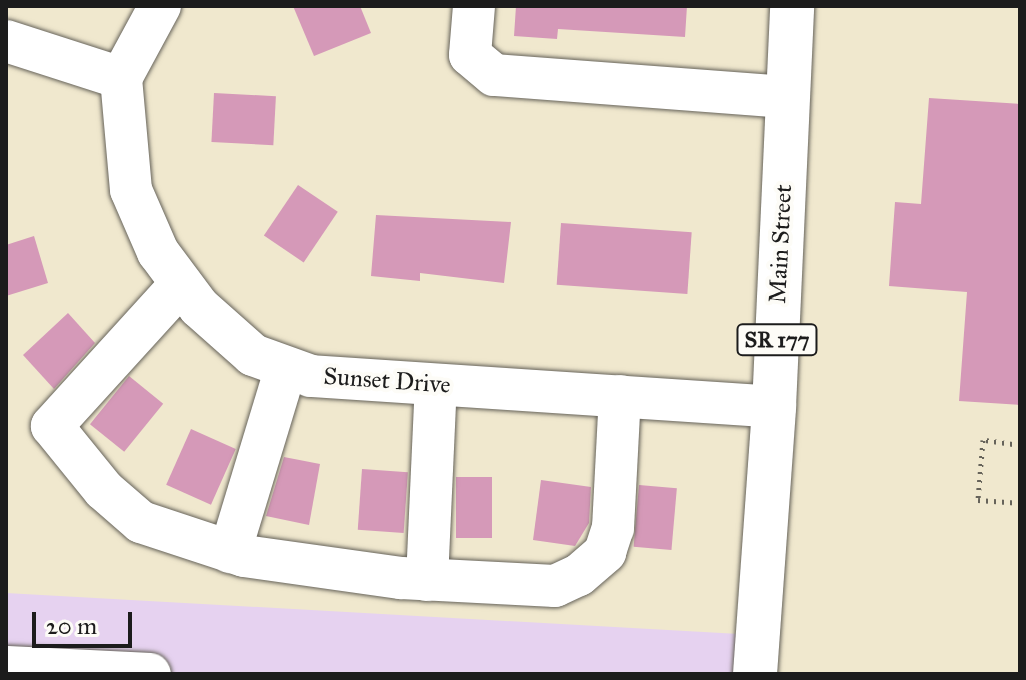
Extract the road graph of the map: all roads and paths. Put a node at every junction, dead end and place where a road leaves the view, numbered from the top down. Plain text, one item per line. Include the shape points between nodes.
1 (160, 6) edge
2 (474, 6) edge
3 (792, 6) edge
4 (6, 41) edge
5 (121, 78) junction
6 (788, 97) junction
7 (181, 284) junction
8 (286, 368) junction
9 (436, 385) junction
10 (620, 396) junction
11 (774, 407) junction
12 (1020, 445) edge
13 (1020, 503) edge
14 (230, 552) junction
15 (427, 580) junction
16 (6, 667) edge
17 (150, 674) edge
18 (755, 674) edge

1 - 5 street
2 - 6 street via 470,55 478,67 511,78
3 - 6 main road, Main Street / SR 177
4 - 5 street
5 - 7 street, Sunset Drive via 131,190 158,252
6 - 11 main road, Main Street / SR 177
7 - 8 street, Sunset Drive via 253,355
7 - 14 street via 52,426 104,490 141,522
8 - 9 street, Sunset Drive via 311,376
8 - 14 street
9 - 10 street, Sunset Drive
9 - 15 street
10 - 11 street, Sunset Drive
10 - 15 street via 613,528 605,552 579,575 555,586
11 - 18 main road, Main Street / SR 177
12 - 13 path via 983,440 978,500
14 - 15 street via 312,569
16 - 17 street

